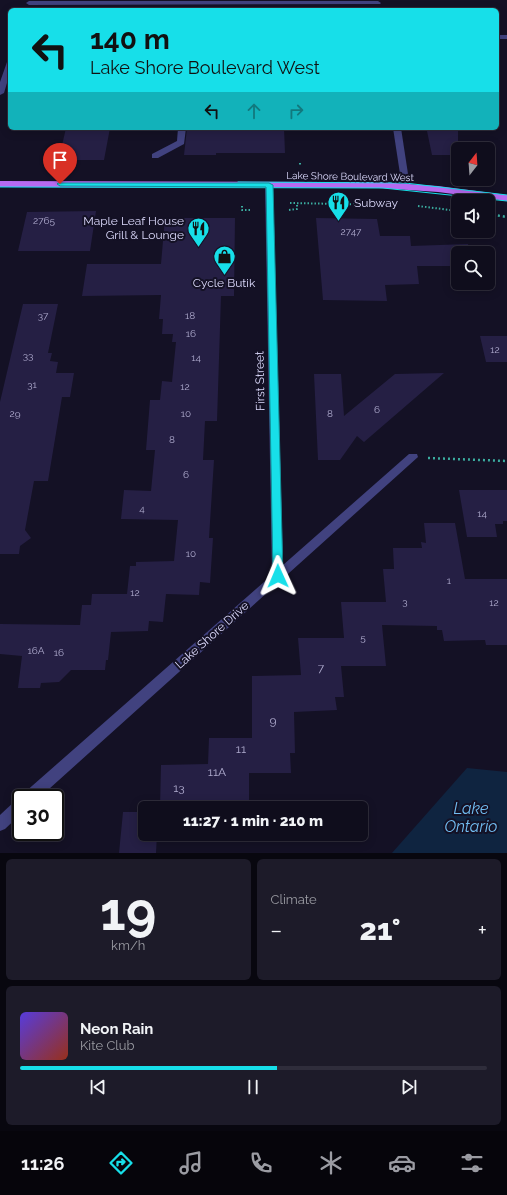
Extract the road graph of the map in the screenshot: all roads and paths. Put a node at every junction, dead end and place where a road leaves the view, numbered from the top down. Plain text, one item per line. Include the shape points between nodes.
1 (30, 1) edge
2 (378, 4) edge
3 (8, 74) edge
4 (0, 93) edge
5 (182, 130) edge
6 (397, 130) edge
7 (155, 156) dead end
8 (300, 163) dead end
9 (300, 166) dead end
10 (0, 184) edge
11 (269, 185) junction
12 (406, 187) junction
13 (507, 198) edge
14 (269, 203) junction
15 (297, 205) dead end
16 (400, 205) dead end
17 (242, 206) dead end
18 (414, 206) dead end
19 (251, 210) dead end
20 (289, 210) dead end
21 (451, 210) edge
22 (495, 215) edge
23 (507, 217) edge
24 (414, 457) joint
25 (507, 461) edge
26 (278, 576) junction
27 (39, 789) edge
28 (12, 813) edge
29 (0, 824) edge

1 - 2 street
3 - 4 street
5 - 7 street via 181,142
6 - 12 street
8 - 9 path
10 - 11 main road, Lake Shore Boulevard West
11 - 12 main road, Lake Shore Boulevard West
11 - 14 street, First Street
12 - 13 main road, Lake Shore Boulevard West
14 - 16 path
14 - 26 street, First Street
15 - 20 path via 297,210
17 - 19 path via 242,210
18 - 21 path
22 - 23 path
24 - 25 path
24 - 26 street, Lake Shore Drive
26 - 27 street, Lake Shore Drive
28 - 29 street

